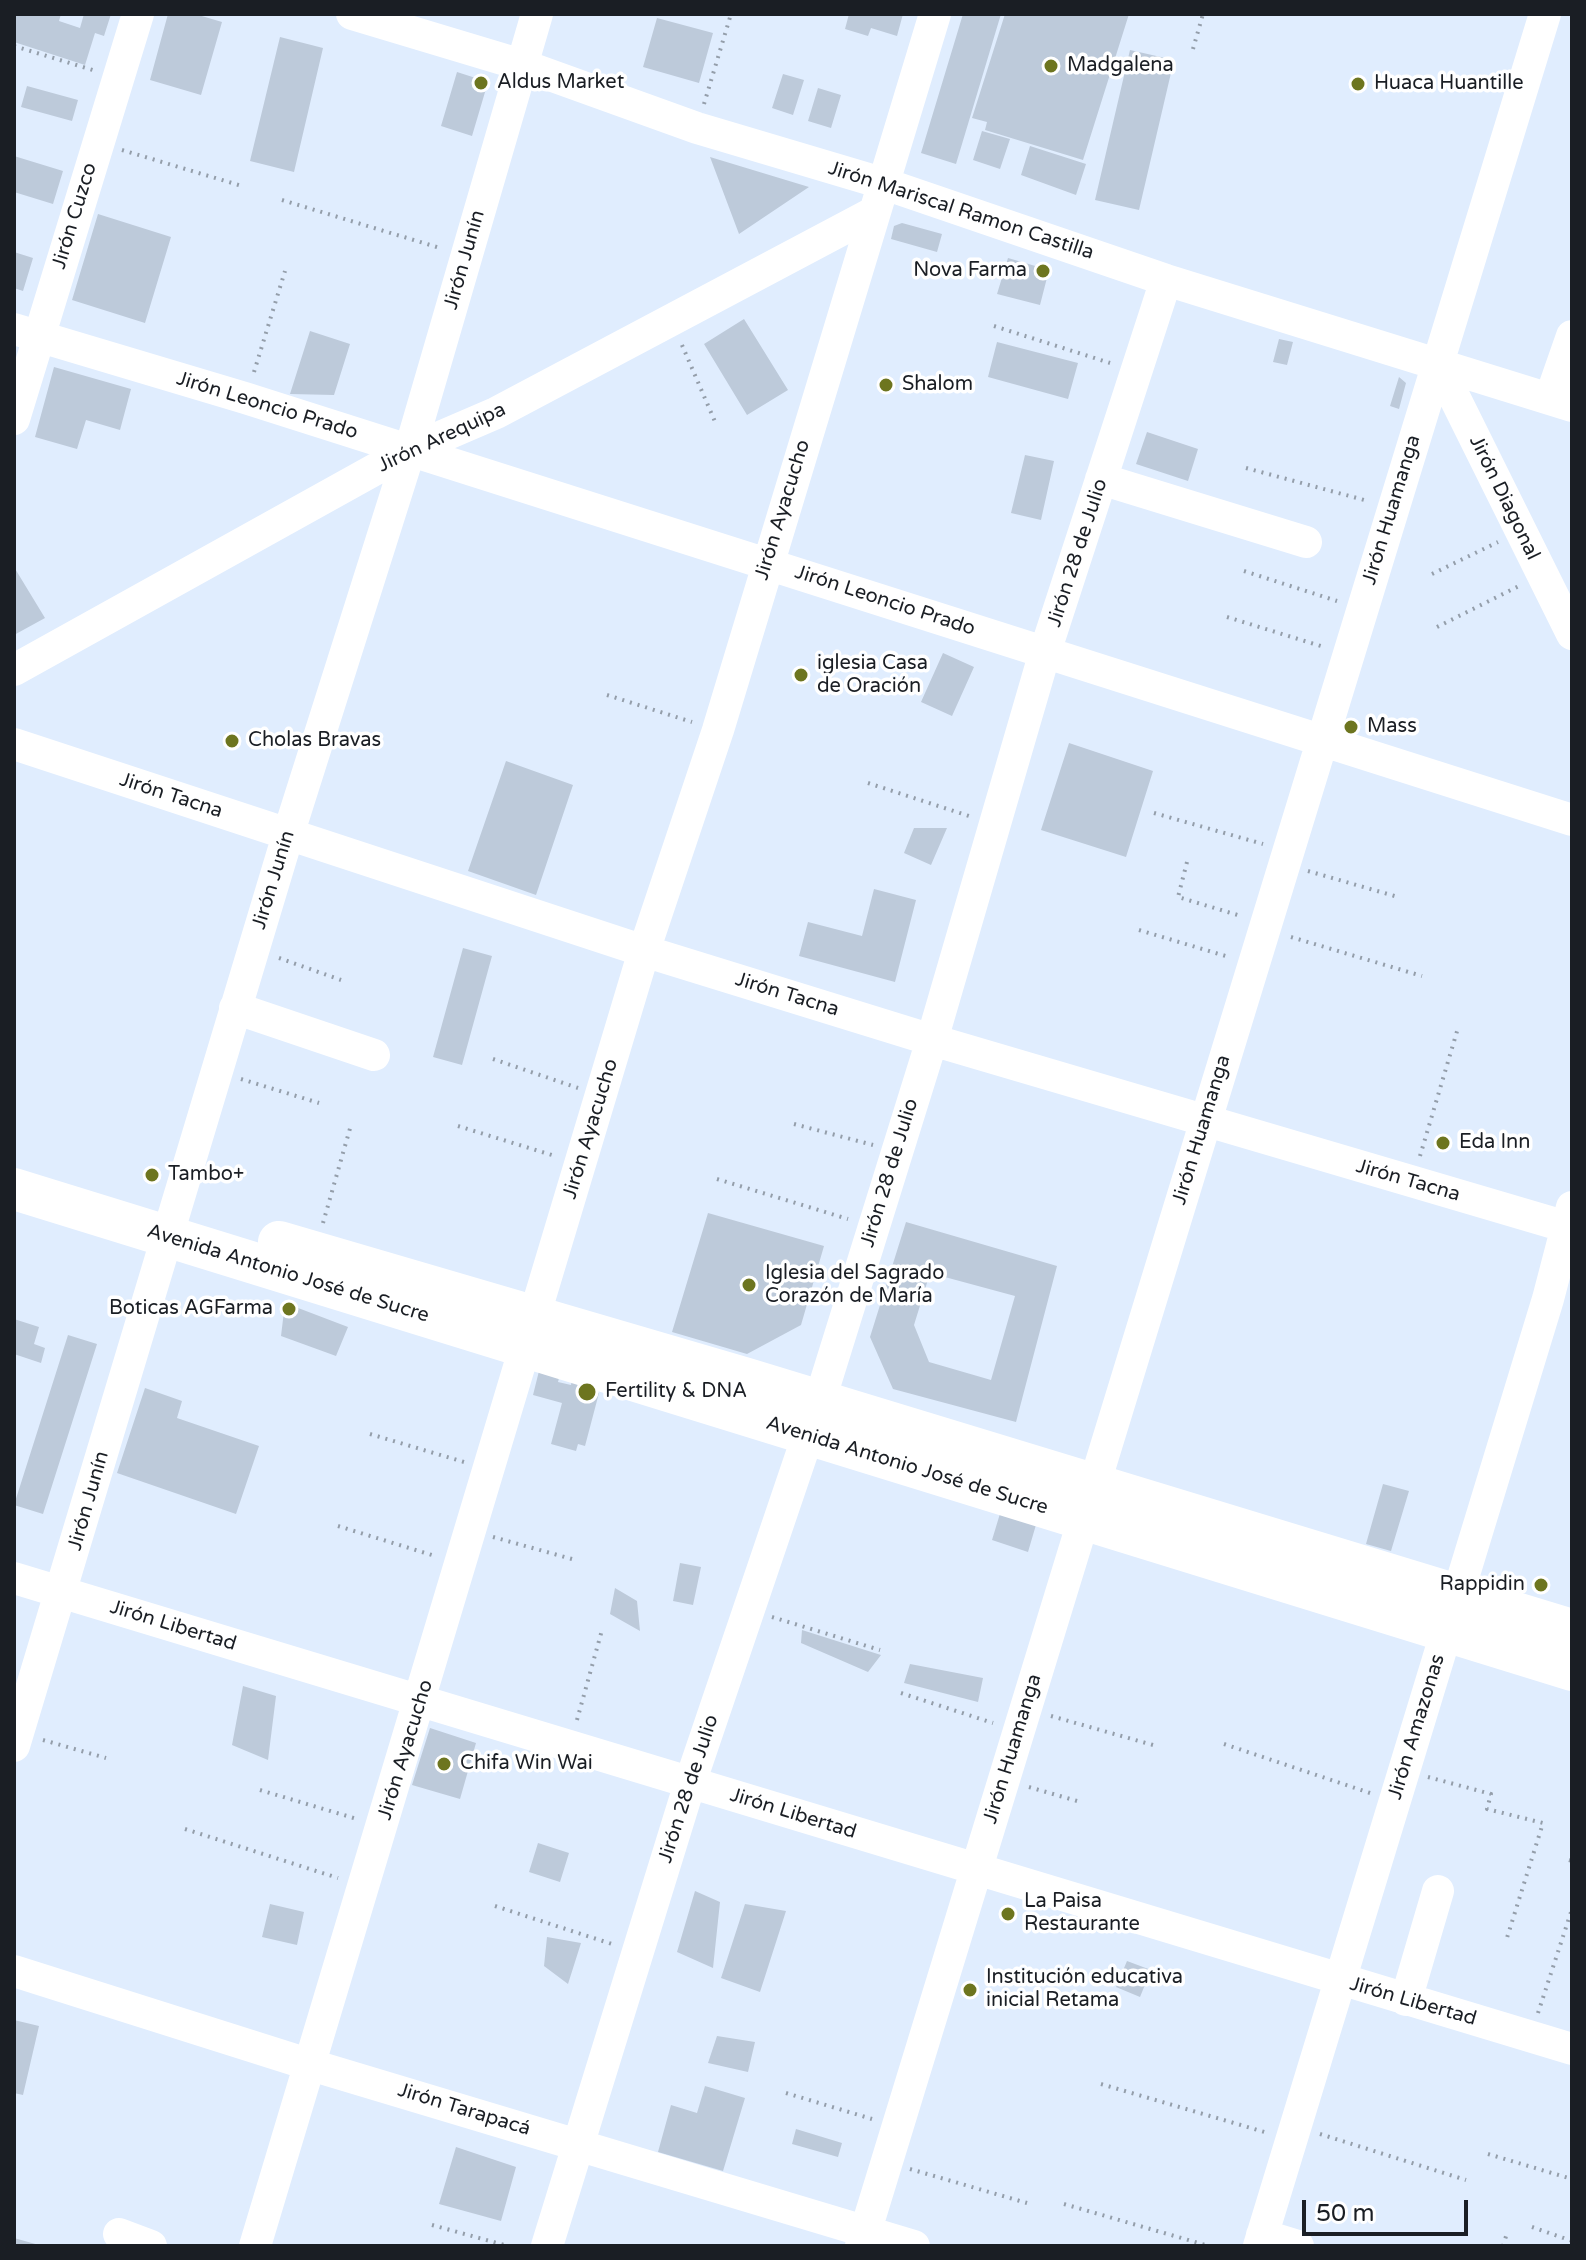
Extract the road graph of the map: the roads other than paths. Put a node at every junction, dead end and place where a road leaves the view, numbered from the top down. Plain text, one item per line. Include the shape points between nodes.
1 (138, 14) edge
2 (352, 14) edge
3 (537, 14) edge
4 (935, 14) edge
5 (1545, 14) edge
6 (522, 65) junction
7 (878, 198) junction
8 (1166, 280) junction
9 (26, 332) edge
10 (1572, 336) edge
11 (1437, 362) junction
12 (1561, 403) edge
13 (14, 419) edge
14 (410, 450) junction
15 (1101, 479) junction
16 (1306, 542) dead end
17 (766, 563) junction
18 (1572, 634) edge
19 (1045, 652) junction
20 (14, 670) edge
21 (1321, 740) junction
22 (14, 744) edge
23 (1572, 820) edge
24 (288, 835) junction
25 (644, 951) junction
26 (235, 1008) junction
27 (932, 1040) junction
28 (374, 1055) dead end
29 (1205, 1121) junction
30 (14, 1159) edge
31 (14, 1189) edge
32 (1569, 1216) edge
33 (170, 1223) junction
34 (530, 1332) junction
35 (814, 1419) junction
36 (1088, 1503) junction
37 (14, 1578) edge
38 (62, 1593) junction
39 (1451, 1614) junction
40 (1572, 1630) edge
41 (1572, 1670) edge
42 (420, 1702) junction
43 (16, 1739) edge
44 (690, 1783) junction
45 (976, 1870) junction
46 (1438, 1891) dead end
47 (14, 1971) edge
48 (1341, 1980) junction
49 (1406, 2000) junction
50 (1572, 2049) edge
51 (311, 2065) junction
52 (577, 2144) junction
53 (119, 2234) dead end
54 (863, 2238) edge
55 (1260, 2240) edge
56 (151, 2246) edge
57 (255, 2246) edge
58 (547, 2246) edge
59 (914, 2246) edge
60 (1298, 2246) edge

1 - 9 street, Jirón Cuzco via 98,143
2 - 6 street, Jirón Mariscal Ramon Castilla
3 - 6 street, Jirón Junín
4 - 7 street, Jirón Ayacucho
5 - 11 street, Jirón Huamanga
6 - 7 street, Jirón Mariscal Ramon Castilla
6 - 14 street, Jirón Junín
7 - 8 street, Jirón Mariscal Ramon Castilla
7 - 14 street, Jirón Arequipa via 671,320 496,413
7 - 17 street, Jirón Ayacucho
8 - 11 street, Jirón Mariscal Ramon Castilla
8 - 15 street, Jirón 28 de Julio
9 - 13 street, Jirón Cuzco
9 - 14 street, Jirón Leoncio Prado
10 - 12 street
11 - 12 street, Jirón Mariscal Ramon Castilla
11 - 18 street, Jirón Diagonal
11 - 21 street, Jirón Huamanga
14 - 17 street, Jirón Leoncio Prado
14 - 20 street, Jirón Arequipa
14 - 24 street, Jirón Junín
15 - 16 street
15 - 19 street, Jirón 28 de Julio
17 - 19 street, Jirón Leoncio Prado
17 - 25 street, Jirón Ayacucho via 718,730
19 - 21 street, Jirón Leoncio Prado
19 - 27 street, Jirón 28 de Julio
21 - 23 street, Jirón Leoncio Prado
21 - 29 street, Jirón Huamanga
22 - 24 street, Jirón Tacna
24 - 25 street, Jirón Tacna
24 - 26 street, Jirón Junín
25 - 27 street, Jirón Tacna
25 - 34 street, Jirón Ayacucho
26 - 28 street
26 - 33 street, Jirón Junín
27 - 29 street, Jirón Tacna
27 - 35 street, Jirón 28 de Julio
29 - 32 street, Jirón Tacna via 1412,1182
29 - 36 street, Jirón Huamanga
30 - 33 main road, Avenida Antonio José de Sucre
31 - 33 main road, Avenida Antonio José de Sucre
32 - 39 street, Jirón Amazonas
33 - 34 main road, Avenida Antonio José de Sucre
33 - 34 main road, Avenida Antonio José de Sucre via 314,1252
33 - 38 street, Jirón Junín
34 - 35 main road, Avenida Antonio José de Sucre
34 - 42 street, Jirón Ayacucho
35 - 36 main road, Avenida Antonio José de Sucre
35 - 44 street, Jirón 28 de Julio
36 - 39 main road, Avenida Antonio José de Sucre
36 - 45 street, Jirón Huamanga
37 - 38 street, Jirón Libertad
38 - 42 street, Jirón Libertad
38 - 43 street, Jirón Junín
39 - 40 main road, Avenida Antonio José de Sucre
39 - 41 main road, Avenida Antonio José de Sucre
39 - 48 street, Jirón Amazonas
42 - 44 street, Jirón Libertad
42 - 51 street, Jirón Ayacucho
44 - 45 street, Jirón Libertad
44 - 52 street, Jirón 28 de Julio
45 - 48 street, Jirón Libertad
45 - 54 street, Jirón Huamanga
46 - 49 street
47 - 51 street, Jirón Tarapacá
48 - 49 street, Jirón Libertad
48 - 55 street, Jirón Amazonas
49 - 50 street, Jirón Libertad
51 - 52 street, Jirón Tarapacá
51 - 57 street, Jirón Ayacucho
52 - 54 street, Jirón Tarapacá
52 - 58 street, Jirón 28 de Julio
53 - 56 street
54 - 59 street, Jirón Tarapacá
55 - 60 street

